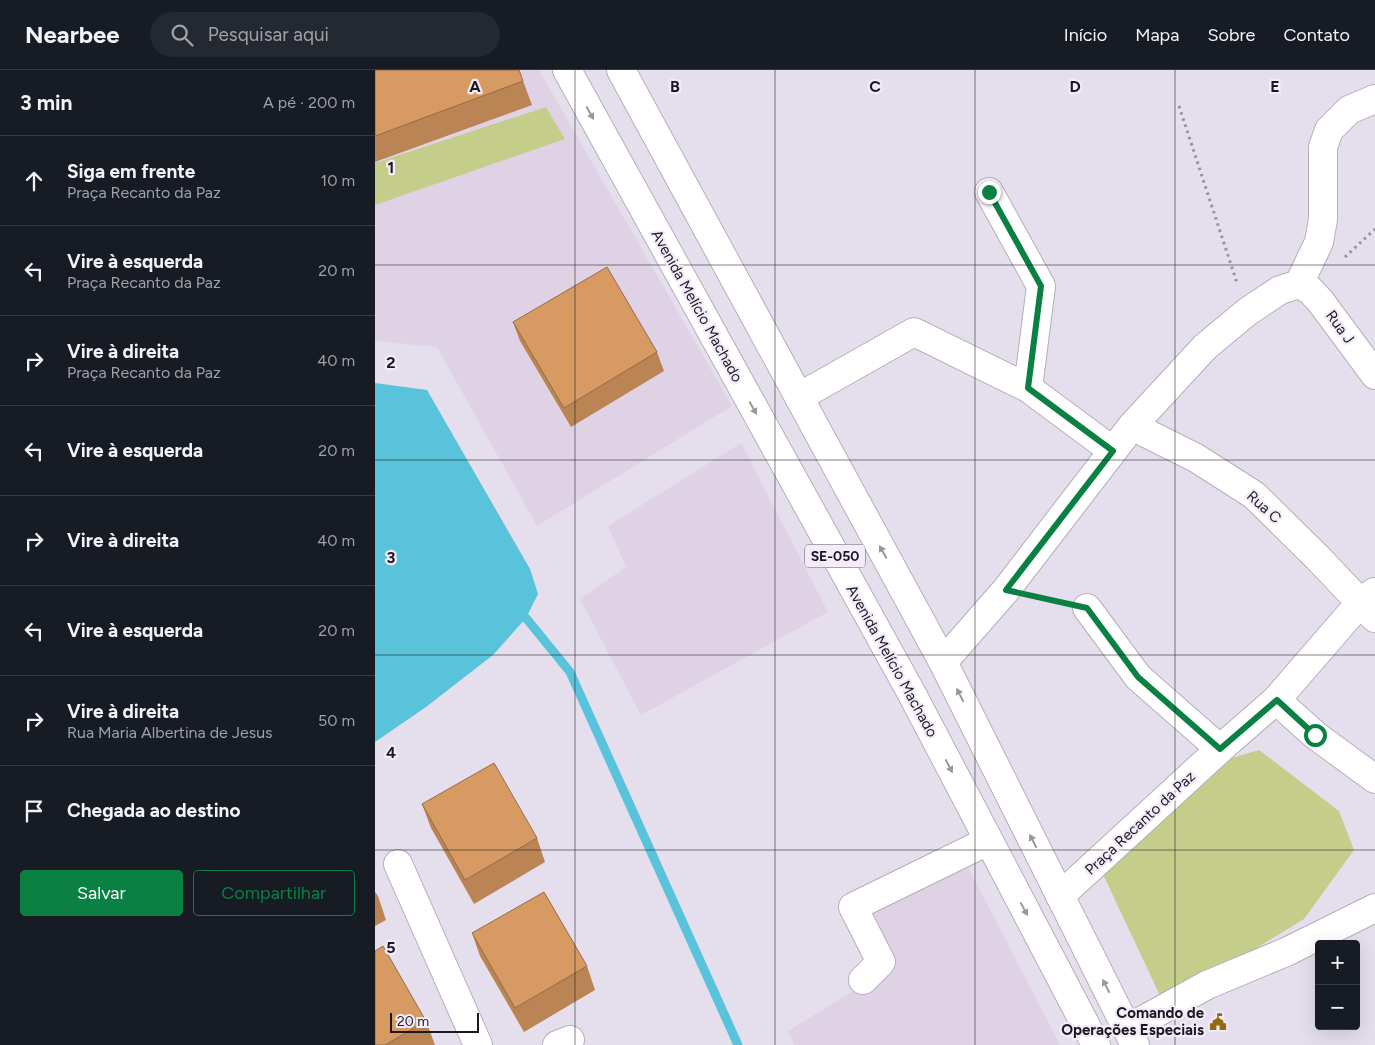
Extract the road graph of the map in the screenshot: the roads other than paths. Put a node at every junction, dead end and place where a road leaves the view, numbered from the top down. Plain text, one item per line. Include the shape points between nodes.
1 (567, 70) edge
2 (621, 70) edge
3 (1375, 99) edge
4 (989, 192) dead end
5 (1299, 284) junction
6 (1375, 375) edge
7 (1028, 388) junction
8 (799, 398) junction
9 (1132, 426) junction
10 (1113, 451) junction
11 (1370, 604) edge
12 (1087, 608) road end
13 (943, 662) junction
14 (1277, 700) junction
15 (1220, 749) junction
16 (1375, 779) edge
17 (988, 841) junction
18 (398, 864) dead end
19 (1060, 896) junction
20 (1375, 908) edge
21 (863, 980) dead end
22 (1131, 1037) edge
23 (478, 1045) edge
24 (1096, 1045) edge

1 -> 17 street, Avenida Melício Machado / SE-050 via 912,694
2 - 8 street, SE-050
3 - 5 street via 1349,110 1329,130 1323,147 1323,219 1319,242
4 - 7 street via 1041,286
5 - 6 street, Rua J via 1321,302
5 - 9 street via 1280,290 1247,312 1205,347
7 - 8 street via 914,332
7 - 10 street
13 -> 8 street, SE-050
9 - 10 street
9 - 11 street, Rua C via 1197,458 1254,495 1317,558
10 - 13 street via 1006,590
11 - 14 street, Praça Recanto da Paz
12 - 15 street via 1138,677
19 -> 13 street, SE-050
14 - 15 street, Praça Recanto da Paz
14 - 16 street via 1315,735
15 - 19 street, Praça Recanto da Paz
17 - 21 street via 853,907 881,962
17 -> 24 street, Avenida Melício Machado / SE-050
18 - 23 street
22 -> 19 street, SE-050
20 - 22 street via 1286,952 1207,985

